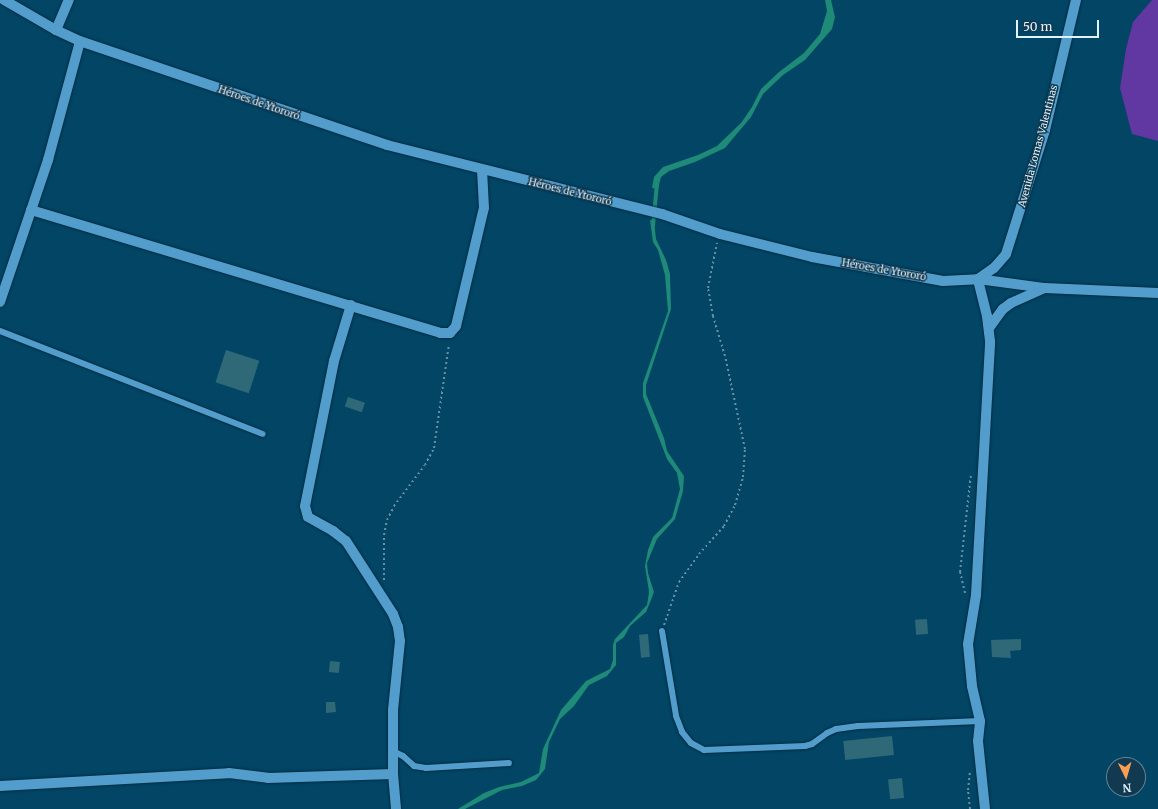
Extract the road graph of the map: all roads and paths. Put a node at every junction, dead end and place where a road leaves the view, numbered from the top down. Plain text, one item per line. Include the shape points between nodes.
1 (4, 0) edge
2 (69, 0) edge
3 (1076, 0) edge
4 (56, 30) junction
5 (80, 41) junction
6 (482, 170) junction
7 (31, 210) junction
8 (720, 234) junction
9 (978, 279) junction
10 (1045, 288) junction
11 (1158, 293) edge
12 (0, 302) edge
13 (351, 304) junction
14 (989, 328) junction
15 (0, 330) edge
16 (450, 333) junction
17 (264, 434) dead end
18 (383, 598) junction
19 (662, 632) joint
20 (980, 720) junction
21 (393, 750) junction
22 (509, 763) dead end
23 (393, 774) junction
24 (0, 786) edge
25 (396, 809) edge
26 (984, 809) edge

1 - 4 street, Héroes de Ytororó
2 - 4 street
3 - 9 street, Avenida Lomas Valentinas via 1045,130 1006,254 994,268
4 - 5 street, Héroes de Ytororó
5 - 6 street, Héroes de Ytororó via 387,146
5 - 7 street via 48,160
6 - 8 street, Héroes de Ytororó via 662,214
6 - 16 street via 484,208 456,326
7 - 12 street
7 - 13 street
8 - 9 street, Héroes de Ytororó via 812,257 912,276 943,280
8 - 19 path via 708,288 745,449 743,477 735,505 724,526 679,582
9 - 10 street, Héroes de Ytororó
9 - 14 street
10 - 11 street, Héroes de Ytororó
10 - 14 street via 1011,303 1003,309
13 - 16 street via 440,333
13 - 18 street via 334,362 305,506 308,517 346,541
14 - 20 street via 976,595 968,644 972,686
15 - 17 lane
16 - 18 path via 434,448 387,520 384,535
18 - 21 street via 393,614 400,641 393,710
19 - 20 lane via 676,716 682,732 691,743 704,750 805,746 836,729 858,726
20 - 26 street via 978,741
21 - 22 lane via 414,766 426,768
21 - 23 street
23 - 24 street via 268,778 229,773
23 - 25 street

